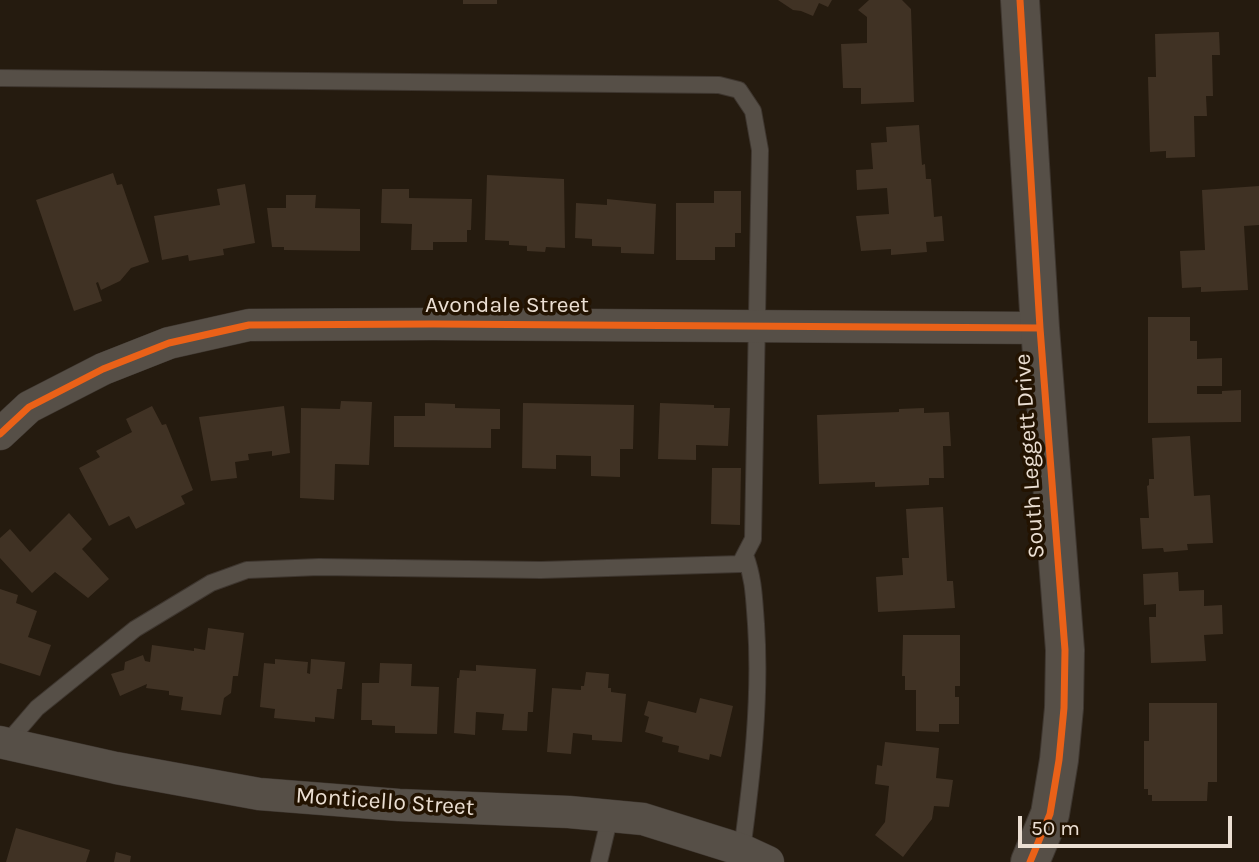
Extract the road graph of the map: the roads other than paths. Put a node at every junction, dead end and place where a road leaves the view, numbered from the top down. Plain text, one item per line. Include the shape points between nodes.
1 (1020, 0) edge
2 (0, 78) edge
3 (758, 326) junction
4 (1040, 328) junction
5 (0, 434) edge
6 (745, 555) junction
7 (3, 743) edge
8 (610, 816) junction
9 (755, 856) edge
10 (598, 862) edge
11 (1030, 862) edge

1 - 4 street, South Leggett Drive
2 - 3 lane via 719,85 739,90 753,111 760,150
3 - 4 street, Avondale Street
3 - 5 street, Avondale Street via 249,326 169,343 103,369 29,407
3 - 6 lane via 753,539
4 - 11 street, South Leggett Drive via 1065,650 1064,708 1050,814
6 - 7 lane via 740,564 672,568 247,570 211,583 135,629 37,708
6 - 9 lane via 752,576 758,658 750,789
7 - 8 street, Monticello Street via 259,794
8 - 9 street, Monticello Street via 643,819
8 - 10 lane

